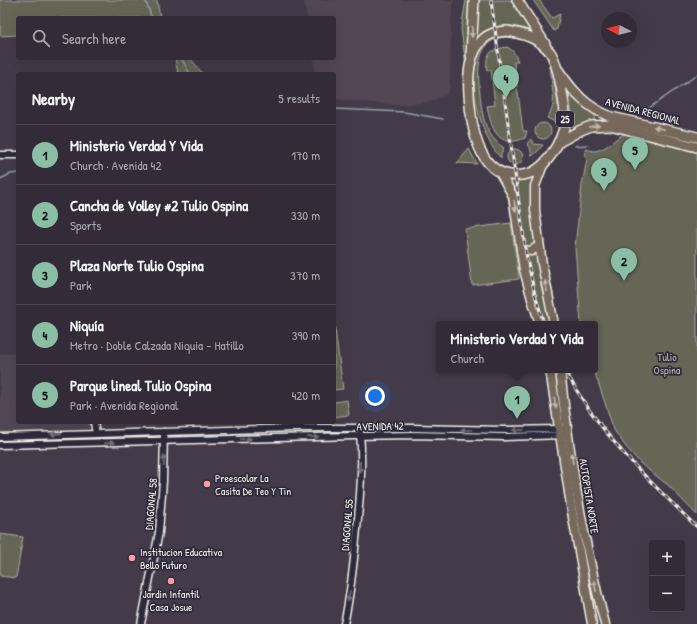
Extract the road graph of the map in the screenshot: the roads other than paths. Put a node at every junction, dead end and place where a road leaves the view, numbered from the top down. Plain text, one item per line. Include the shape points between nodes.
1 (474, 0) edge
2 (517, 0) edge
3 (550, 52) junction
4 (471, 64) junction
5 (556, 66) junction
6 (697, 137) edge
7 (558, 142) junction
8 (697, 147) edge
9 (0, 155) edge
10 (16, 155) edge
11 (543, 165) junction
12 (499, 171) junction
13 (539, 246) junction
14 (521, 250) junction
15 (539, 321) edge
16 (553, 321) edge
17 (551, 373) edge
18 (560, 373) edge
19 (94, 424) edge
20 (360, 428) junction
21 (164, 432) junction
22 (564, 432) junction
23 (96, 434) junction
24 (360, 436) junction
25 (0, 437) edge
26 (164, 441) junction
27 (0, 445) edge
28 (141, 624) edge
29 (344, 624) edge
30 (592, 624) edge
31 (604, 624) edge

1 -> 4 highway, 25
2 - 3 highway, 25
3 - 4 highway, 25 via 530,36 507,31 497,32 488,35 479,44
3 - 5 highway, 25
4 - 12 highway, 25 via 469,86 473,132 482,154
6 -> 5 highway, AVENIDA REGIONAL / 25 via 611,117 596,110 576,94
5 - 7 highway, 25 via 565,116 564,130
7 -> 8 highway, AVENIDA REGIONAL / 25 via 591,126 610,125
7 - 11 highway, 25
9 - 10 street
11 - 12 highway, 25 via 525,175 510,175
11 - 13 main road via 534,195
12 -> 14 main road via 513,196
13 - 14 main road via 531,251
16 -> 13 main road
14 - 15 main road via 528,288
17 -> 22 main road, AUTOPISTA NORTE
18 - 22 main road, AUTOPISTA NORTE
19 - 23 street
20 - 21 street, AVENIDA 42
22 -> 20 street, AVENIDA 42
20 - 24 street, DIAGONAL 55
21 - 23 street, AVENIDA 42
21 - 26 street, DIAGONAL 58
22 - 24 street, AVENIDA 42 via 504,437
22 - 30 main road, AUTOPISTA NORTE via 572,512
31 -> 22 main road, AUTOPISTA NORTE
23 -> 25 street, AVENIDA 42
26 -> 24 street, AVENIDA 42
24 -> 29 street, DIAGONAL 55 via 358,511 352,580
27 -> 26 street, AVENIDA 42
28 -> 26 street, DIAGONAL 58 via 159,532

